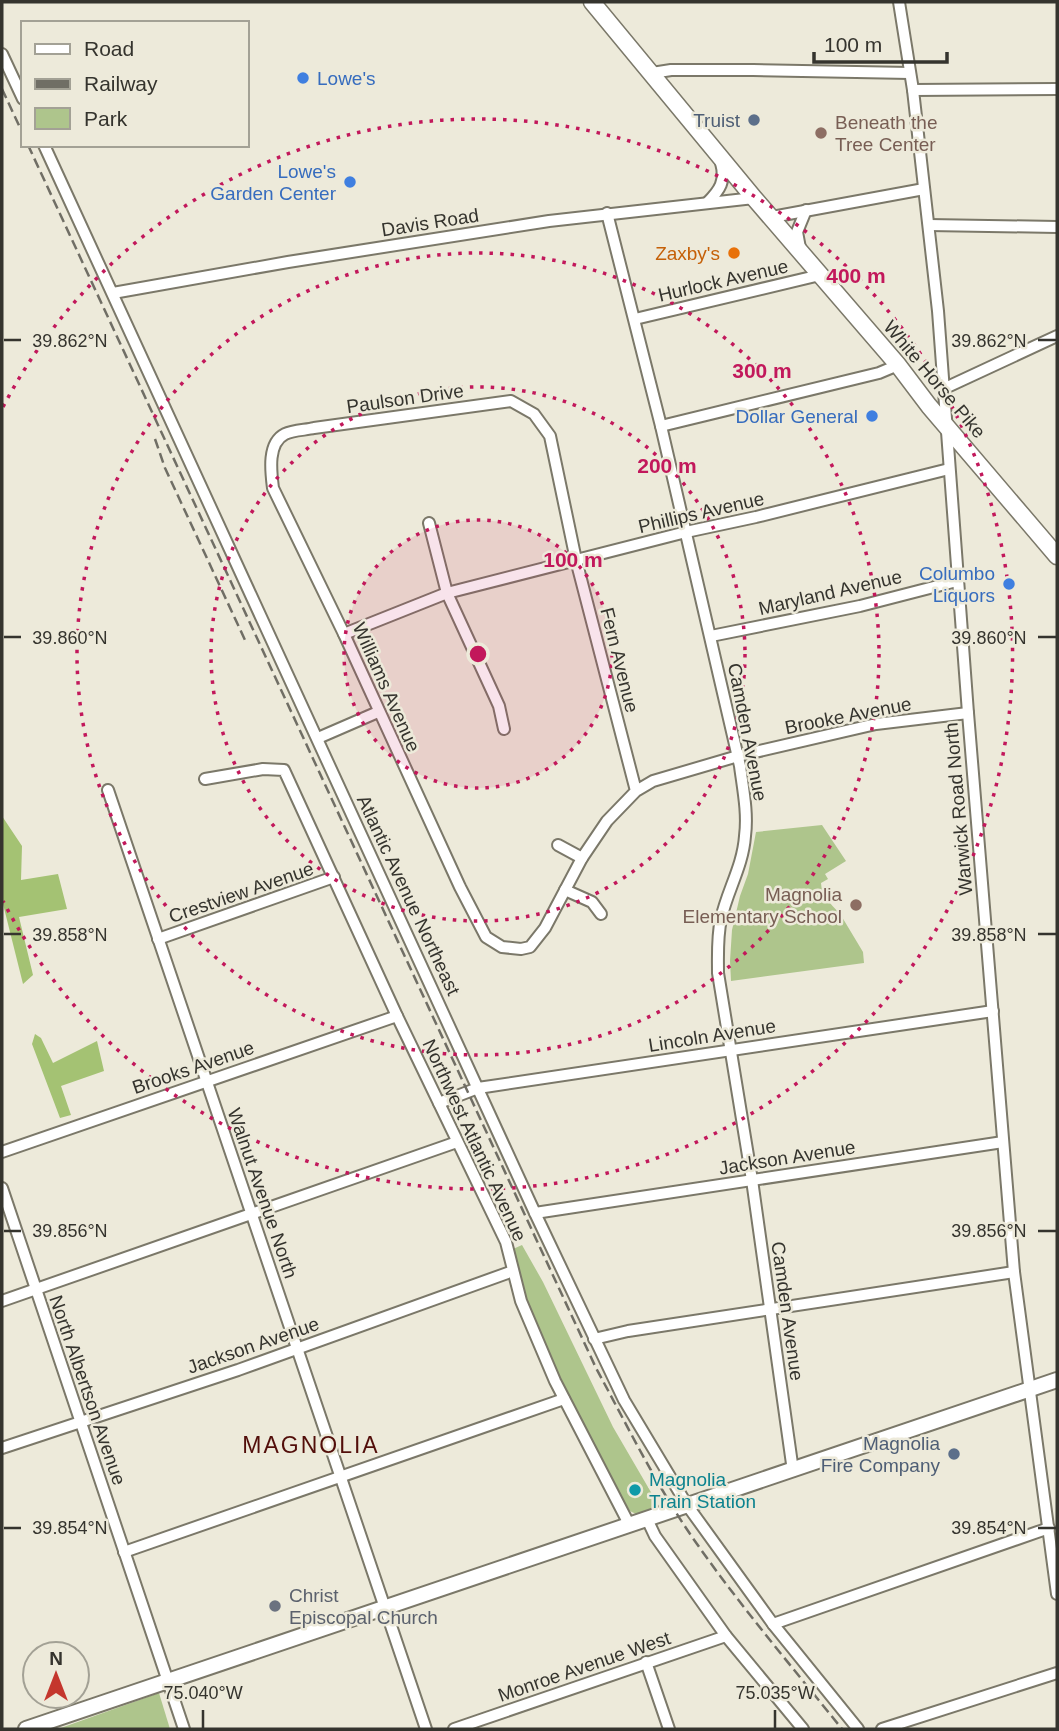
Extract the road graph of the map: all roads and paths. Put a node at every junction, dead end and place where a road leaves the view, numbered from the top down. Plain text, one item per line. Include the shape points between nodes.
1 (592, 2) edge
2 (899, 2) edge
3 (2, 54) edge
4 (652, 73) junction
5 (910, 73) junction
6 (1057, 89) edge
7 (913, 90) junction
8 (21, 95) edge
9 (45, 147) edge
10 (719, 157) junction
11 (924, 189) junction
12 (754, 198) junction
13 (706, 204) junction
14 (806, 210) junction
15 (607, 213) junction
16 (772, 217) junction
17 (929, 225) junction
18 (1057, 227) edge
19 (800, 251) junction
20 (820, 275) junction
21 (113, 293) junction
22 (635, 319) junction
23 (1057, 336) edge
24 (898, 365) junction
25 (943, 389) junction
26 (536, 417) joint
27 (945, 423) junction
28 (661, 426) junction
29 (277, 442) joint
30 (949, 469) junction
31 (429, 523) dead end
32 (686, 532) junction
33 (1057, 556) edge
34 (576, 560) junction
35 (957, 581) junction
36 (447, 593) junction
37 (344, 635) junction
38 (710, 636) junction
39 (378, 712) junction
40 (968, 713) junction
41 (505, 730) dead end
42 (318, 738) junction
43 (738, 756) junction
44 (205, 779) dead end
45 (108, 790) dead end
46 (636, 791) junction
47 (558, 845) dead end
48 (582, 858) junction
49 (334, 877) junction
50 (565, 890) junction
51 (601, 914) dead end
52 (158, 939) junction
53 (493, 941) joint
54 (992, 1011) junction
55 (397, 1016) junction
56 (730, 1049) junction
57 (207, 1082) junction
58 (478, 1088) junction
59 (439, 1103) junction
60 (457, 1142) junction
61 (1003, 1142) junction
62 (2, 1152) edge
63 (752, 1180) junction
64 (3, 1195) edge
65 (252, 1213) junction
66 (536, 1213) junction
67 (513, 1270) junction
68 (1014, 1272) junction
69 (36, 1289) junction
70 (2, 1301) edge
71 (770, 1310) junction
72 (594, 1339) junction
73 (297, 1349) junction
74 (1057, 1380) edge
75 (1031, 1389) junction
76 (564, 1399) junction
77 (80, 1421) junction
78 (2, 1448) edge
79 (793, 1471) junction
80 (341, 1478) junction
81 (1057, 1489) edge
82 (1044, 1491) junction
83 (687, 1505) junction
84 (647, 1519) junction
85 (629, 1524) junction
86 (1049, 1528) junction
87 (124, 1552) junction
88 (1057, 1594) edge
89 (384, 1607) junction
90 (773, 1624) junction
91 (726, 1636) junction
92 (646, 1662) junction
93 (1057, 1673) edge
94 (168, 1682) junction
95 (26, 1729) edge
96 (184, 1729) edge
97 (426, 1729) edge
98 (454, 1729) edge
99 (668, 1729) edge
100 (803, 1729) edge
101 (858, 1729) edge
102 (883, 1729) edge

1 - 4 highway, White Horse Pike
2 - 5 street, Warwick Road North
3 - 8 street
4 - 5 street
4 - 10 highway, White Horse Pike
5 - 7 street, Warwick Road North
6 - 7 street
7 - 11 street, Warwick Road North
9 - 21 street, Atlantic Avenue Northeast
10 - 12 highway, White Horse Pike
10 - 13 street via 724,179
11 - 14 street
11 - 17 street, Warwick Road North
12 - 13 street, Davis Road
12 - 16 highway, White Horse Pike
13 - 15 street, Davis Road
14 - 16 street
14 - 19 street via 797,232
15 - 21 street, Davis Road
15 - 22 street, Camden Avenue
16 - 19 highway, White Horse Pike
17 - 18 street
17 - 25 street, Warwick Road North
19 - 20 highway, White Horse Pike
20 - 22 street, Hurlock Avenue
20 - 24 highway, White Horse Pike
21 - 42 street, Atlantic Avenue Northeast
22 - 28 street, Camden Avenue
23 - 25 street
24 - 27 highway, White Horse Pike
24 - 28 street
25 - 27 street, Warwick Road North
26 - 29 street, Paulson Drive via 511,401 314,428 284,434
26 - 34 street, Fern Avenue via 550,436
27 - 30 street, Warwick Road North
27 - 33 highway, White Horse Pike
28 - 32 street, Camden Avenue
29 - 37 street, Williams Avenue via 272,488
30 - 32 street, Phillips Avenue
30 - 35 street, Warwick Road North
31 - 36 street
32 - 34 street, Phillips Avenue
32 - 38 street, Camden Avenue
34 - 36 street, Phillips Avenue
34 - 46 street, Fern Avenue
35 - 38 street, Maryland Avenue
35 - 40 street, Warwick Road North
36 - 37 street, Phillips Avenue
36 - 41 street via 499,706
37 - 39 street, Williams Avenue
38 - 43 street, Camden Avenue
39 - 42 street
39 - 53 street, Williams Avenue via 460,887 486,937
40 - 43 street, Brooke Avenue via 876,724
40 - 54 street, Warwick Road North
42 - 58 street, Atlantic Avenue Northeast
43 - 46 street, Brooke Avenue via 653,781
43 - 56 street, Camden Avenue via 745,836 741,862 720,919 717,945
44 - 49 street, Northwest Atlantic Avenue via 284,770
45 - 52 street, Walnut Avenue North
46 - 48 street, Brooke Avenue via 607,821
47 - 48 street
48 - 50 street, Brooke Avenue
49 - 52 street, Crestview Avenue
49 - 55 street, Northwest Atlantic Avenue
50 - 51 street via 592,902
50 - 53 street, Brooke Avenue via 530,947 502,947
52 - 57 street, Walnut Avenue North
54 - 56 street, Lincoln Avenue
54 - 61 street, Warwick Road North
55 - 57 street, Brooks Avenue
55 - 59 street, Northwest Atlantic Avenue
56 - 58 street, Lincoln Avenue
56 - 63 street, Camden Avenue
57 - 62 street, Brooks Avenue
57 - 65 street, Walnut Avenue North
58 - 59 street, Lincoln Avenue
58 - 66 street, Atlantic Avenue Northeast
59 - 60 street, Northwest Atlantic Avenue
60 - 65 street
60 - 67 street, Northwest Atlantic Avenue via 506,1242
61 - 63 street, Jackson Avenue
61 - 68 street, Warwick Road North
63 - 66 street, Jackson Avenue
63 - 71 street, Camden Avenue
64 - 69 street, North Albertson Avenue
65 - 69 street
65 - 73 street, Walnut Avenue North
66 - 72 street, Atlantic Avenue Northeast
67 - 73 street, Jackson Avenue
67 - 76 street, Northwest Atlantic Avenue via 534,1335
68 - 71 street
68 - 75 street, Warwick Road North
69 - 70 street
69 - 77 street, North Albertson Avenue
71 - 72 street
71 - 79 street, Camden Avenue
72 - 83 street, Atlantic Avenue Northeast via 624,1400
73 - 77 street, Jackson Avenue
73 - 80 street, Walnut Avenue North
74 - 75 main road
75 - 79 main road
75 - 82 street, Warwick Road North
76 - 80 street
76 - 85 street, Northwest Atlantic Avenue
77 - 78 street, Jackson Avenue
77 - 87 street, North Albertson Avenue
79 - 83 main road
80 - 87 street
80 - 89 street, Walnut Avenue North
81 - 82 street
82 - 86 street, Warwick Road North
83 - 84 main road
83 - 90 street, Atlantic Avenue Northeast
84 - 85 main road
84 - 91 street
85 - 89 main road
86 - 88 street, Warwick Road North
86 - 90 street
87 - 94 street, North Albertson Avenue
89 - 94 main road
89 - 97 street, Walnut Avenue North
90 - 101 street, Atlantic Avenue Northeast
91 - 92 street, Monroe Avenue West
91 - 100 street
92 - 98 street, Monroe Avenue West
92 - 99 street
93 - 102 street
94 - 95 main road
94 - 96 street, North Albertson Avenue

